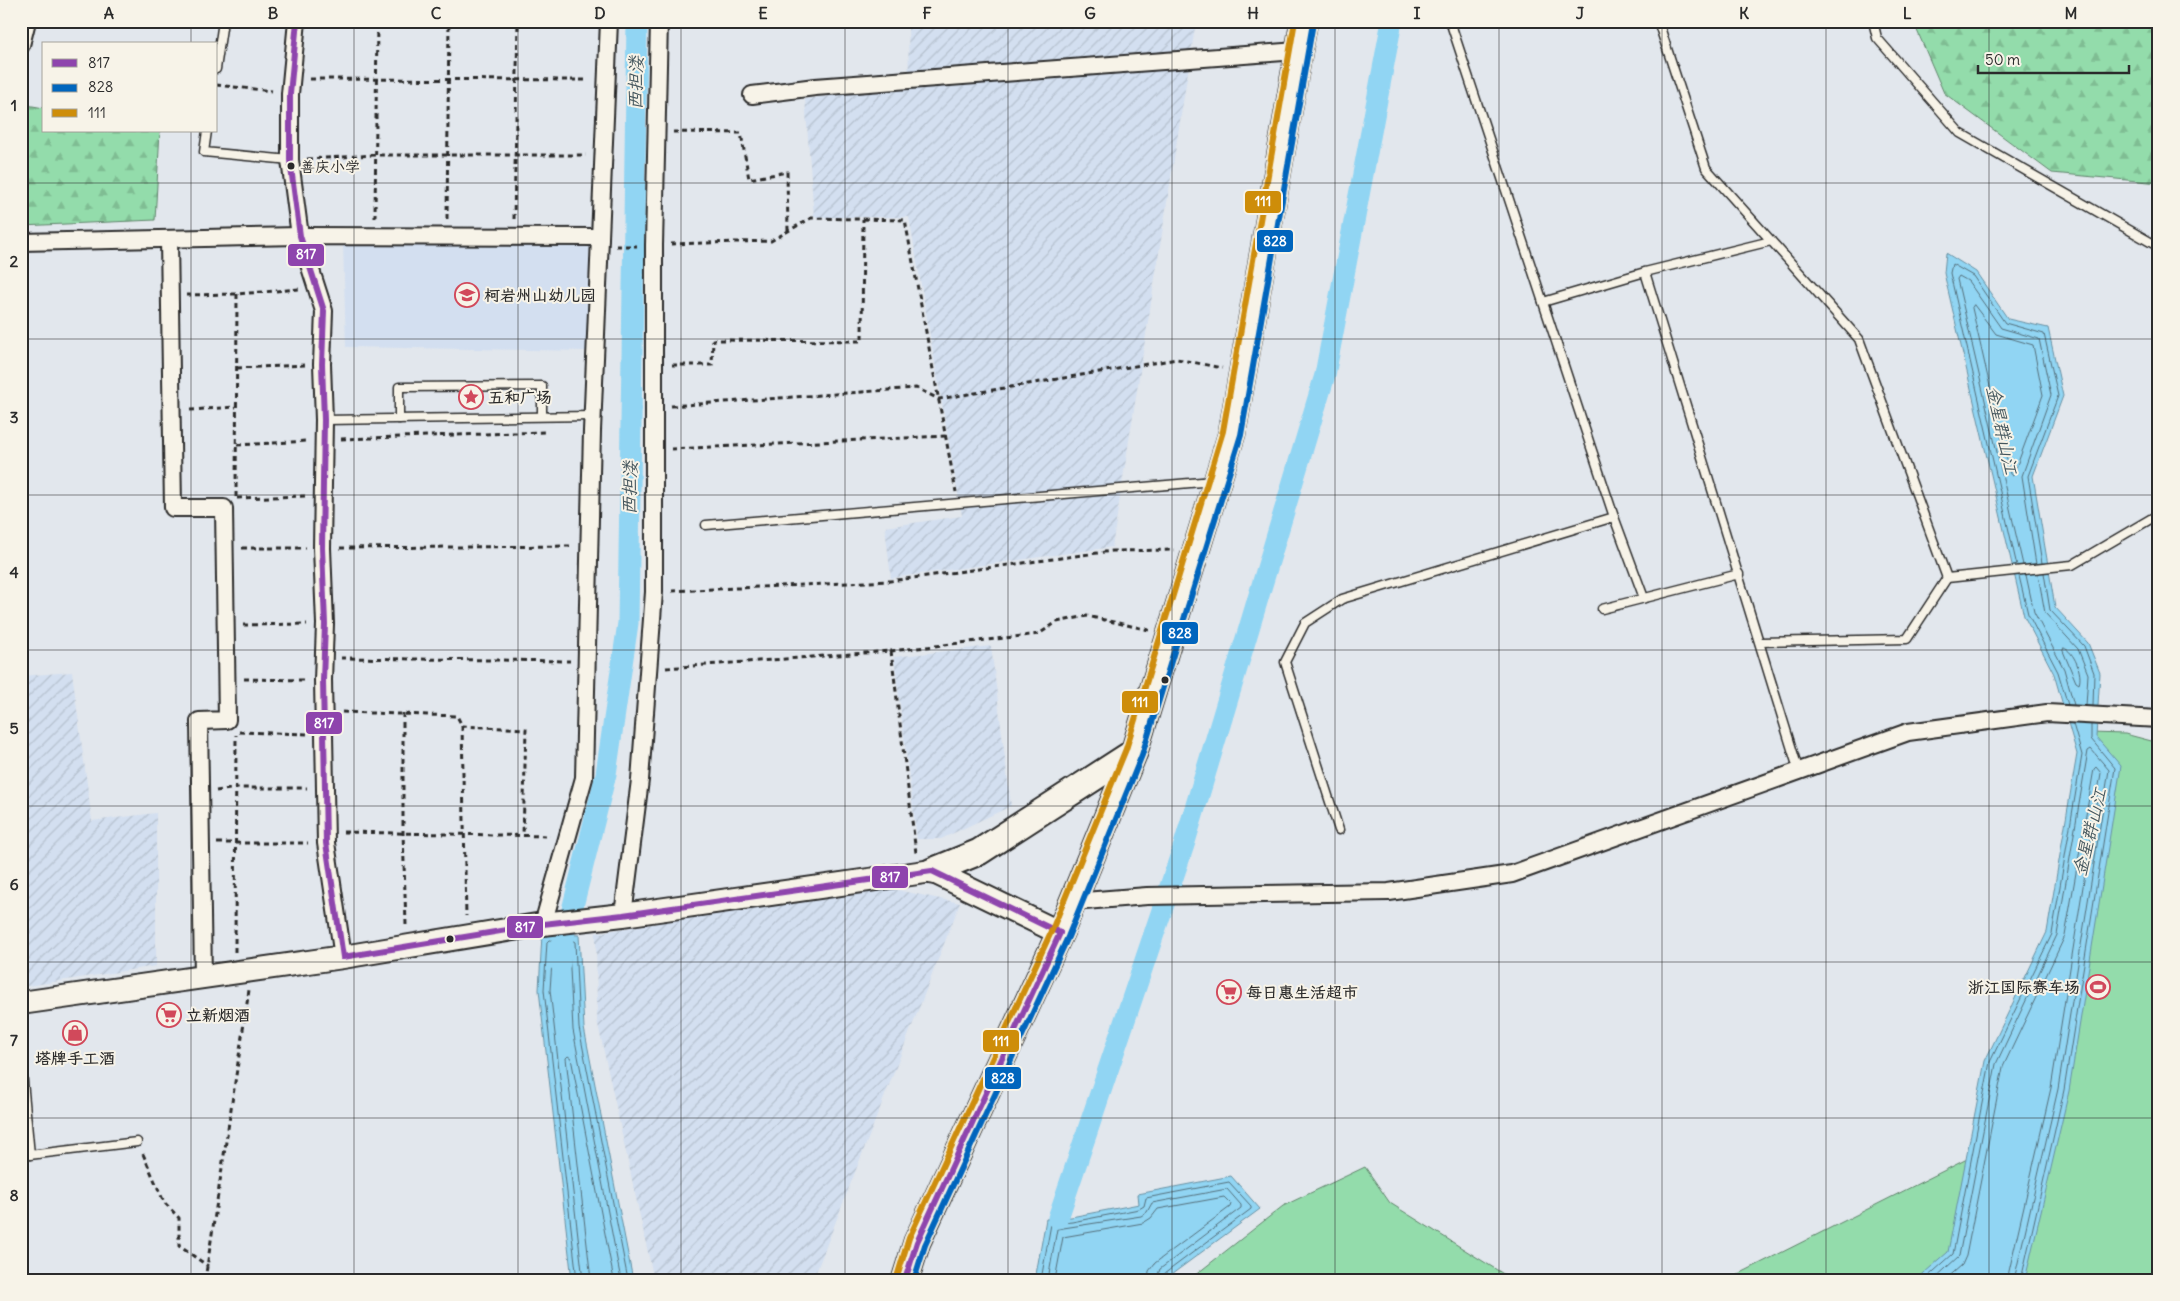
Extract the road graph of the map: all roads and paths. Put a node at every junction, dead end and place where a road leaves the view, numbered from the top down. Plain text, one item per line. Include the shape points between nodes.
1 (27, 21) edge
2 (223, 21) edge
3 (297, 21) edge
4 (378, 21) edge
5 (449, 21) edge
6 (518, 21) edge
7 (609, 21) edge
8 (659, 21) edge
9 (1304, 21) edge
10 (1450, 21) edge
11 (1658, 21) edge
12 (1873, 21) edge
13 (21, 45) edge
14 (1298, 51) junction
15 (218, 55) edge
16 (377, 79) junction
17 (448, 79) junction
18 (516, 79) junction
19 (607, 80) junction
20 (218, 85) edge
21 (291, 86) junction
22 (752, 95) dead end
23 (207, 132) edge
24 (658, 132) junction
25 (376, 155) junction
26 (448, 155) junction
27 (514, 155) junction
28 (604, 155) junction
29 (290, 160) junction
30 (863, 220) junction
31 (788, 231) junction
32 (300, 236) junction
33 (375, 236) junction
34 (447, 237) junction
35 (514, 237) junction
36 (168, 240) junction
37 (600, 241) junction
38 (1771, 241) junction
39 (21, 242) edge
40 (654, 245) junction
41 (2159, 248) edge
42 (1645, 272) junction
43 (318, 287) junction
44 (169, 296) junction
45 (1543, 302) junction
46 (322, 364) junction
47 (654, 365) junction
48 (237, 368) dead end
49 (1243, 372) junction
50 (939, 399) junction
51 (236, 407) dead end
52 (656, 407) junction
53 (171, 411) junction
54 (542, 416) junction
55 (593, 416) junction
56 (399, 419) junction
57 (324, 420) junction
58 (545, 432) dead end
59 (946, 436) junction
60 (324, 440) junction
61 (237, 445) dead end
62 (653, 450) junction
63 (1218, 480) junction
64 (323, 496) junction
65 (236, 498) dead end
66 (958, 503) junction
67 (2159, 514) edge
68 (1614, 516) junction
69 (706, 525) dead end
70 (590, 546) junction
71 (224, 548) junction
72 (322, 548) junction
73 (1196, 550) junction
74 (1738, 574) junction
75 (1947, 578) junction
76 (654, 592) junction
77 (1644, 598) junction
78 (1602, 609) dead end
79 (325, 624) junction
80 (225, 626) junction
81 (1170, 635) junction
82 (1760, 642) junction
83 (890, 651) junction
84 (323, 658) junction
85 (587, 661) junction
86 (648, 669) junction
87 (226, 679) junction
88 (323, 680) junction
89 (324, 712) junction
90 (403, 713) junction
91 (2159, 719) edge
92 (462, 726) junction
93 (236, 732) dead end
94 (324, 735) junction
95 (1134, 752) junction
96 (1799, 772) junction
97 (326, 788) junction
98 (201, 793) junction
99 (1339, 830) dead end
100 (403, 832) junction
101 (465, 834) junction
102 (523, 835) junction
103 (568, 836) junction
104 (326, 837) junction
105 (201, 843) junction
106 (925, 872) junction
107 (1072, 902) junction
108 (623, 915) junction
109 (543, 924) junction
110 (1060, 933) junction
111 (467, 936) junction
112 (407, 946) junction
113 (343, 957) junction
114 (252, 970) junction
115 (203, 977) junction
116 (21, 1003) edge
117 (21, 1060) edge
118 (138, 1142) joint
119 (30, 1155) junction
120 (21, 1156) edge
121 (208, 1266) junction
122 (205, 1280) edge
123 (905, 1280) edge

1 - 13 street
2 - 15 lane
3 - 21 street
4 - 16 path
5 - 17 path
6 - 18 path
7 - 19 street
8 - 24 street
9 - 14 main road
10 - 45 lane
11 - 38 lane via 1706,168
12 - 41 lane via 1877,38 1960,133
14 - 22 street via 815,87
14 - 49 main road
16 - 17 path
16 - 21 path
16 - 25 path
17 - 18 path
17 - 26 path
18 - 19 path
18 - 27 path
19 - 28 street
20 - 21 path
21 - 29 street
23 - 29 lane via 204,152
24 - 31 path via 741,133 749,179 786,172
24 - 40 street
25 - 26 path
25 - 29 path
25 - 33 path
26 - 27 path
26 - 34 path
27 - 28 path
27 - 35 path
28 - 37 street
29 - 32 street
30 - 31 path via 811,218
30 - 47 path via 862,341 713,340 712,365
30 - 50 path via 904,220
31 - 40 path via 771,241
32 - 33 street
32 - 36 street
32 - 43 street
33 - 34 street
34 - 35 street
35 - 37 street
36 - 39 street
36 - 44 street
37 - 40 path
37 - 55 street
38 - 42 lane
38 - 75 lane via 1859,338
40 - 47 street
42 - 45 lane
42 - 74 lane
43 - 44 path
43 - 46 street via 324,311
44 - 53 street
45 - 68 lane
46 - 48 path
46 - 57 street
47 - 52 street
49 - 50 path via 1177,359
49 - 63 main road via 1232,433
50 - 52 path via 916,388
50 - 59 path
51 - 53 path
52 - 62 street
53 - 71 street via 173,508 224,508
54 - 55 lane
54 - 56 lane
54 - 56 lane via 542,386 399,387
55 - 70 street
56 - 57 lane
57 - 60 street
58 - 60 path
59 - 62 path
59 - 66 path
60 - 61 path
60 - 64 street
62 - 76 street
63 - 66 lane
63 - 73 main road
64 - 65 path
64 - 72 street
66 - 69 lane
67 - 75 lane via 2072,565
68 - 77 lane
68 - 99 lane via 1342,599 1305,623 1285,662
70 - 72 path
70 - 85 street
71 - 72 path
71 - 80 street
72 - 79 street
73 - 76 path via 1112,551 890,581
73 - 81 main road
74 - 77 lane
74 - 82 lane
75 - 82 lane via 1907,639
76 - 86 street
77 - 78 lane
79 - 80 path
79 - 84 street
80 - 87 street
81 - 83 path via 1087,616 1057,622 1039,634
81 - 95 main road
82 - 96 lane
83 - 86 path
83 - 106 path
84 - 85 path
84 - 88 street
85 - 103 street via 584,778
86 - 108 street via 640,780
87 - 88 path
87 - 98 street via 226,720 200,721
88 - 89 street
89 - 90 path
89 - 94 street
90 - 92 path via 457,716
90 - 100 path
91 - 96 street via 2047,714 1908,732
92 - 101 path
92 - 102 path via 526,729
93 - 94 path
94 - 97 street
95 - 106 main road via 979,852
95 - 107 main road
96 - 107 street via 1512,874 1389,892 1147,896
97 - 98 path via 236,788
97 - 104 street
98 - 105 street
100 - 101 path
100 - 104 path
100 - 112 path
101 - 102 path
101 - 111 path
102 - 103 path
103 - 109 street
104 - 105 path
104 - 113 street
105 - 115 street
106 - 108 street
106 - 110 street
107 - 110 main road
108 - 109 street
109 - 111 street
110 - 123 main road via 917,1242
111 - 112 street
112 - 113 street
113 - 114 street
114 - 115 street
114 - 121 path
115 - 116 street
117 - 119 lane
118 - 119 lane
118 - 121 path via 164,1202 178,1218 180,1246
119 - 120 lane
121 - 122 path

